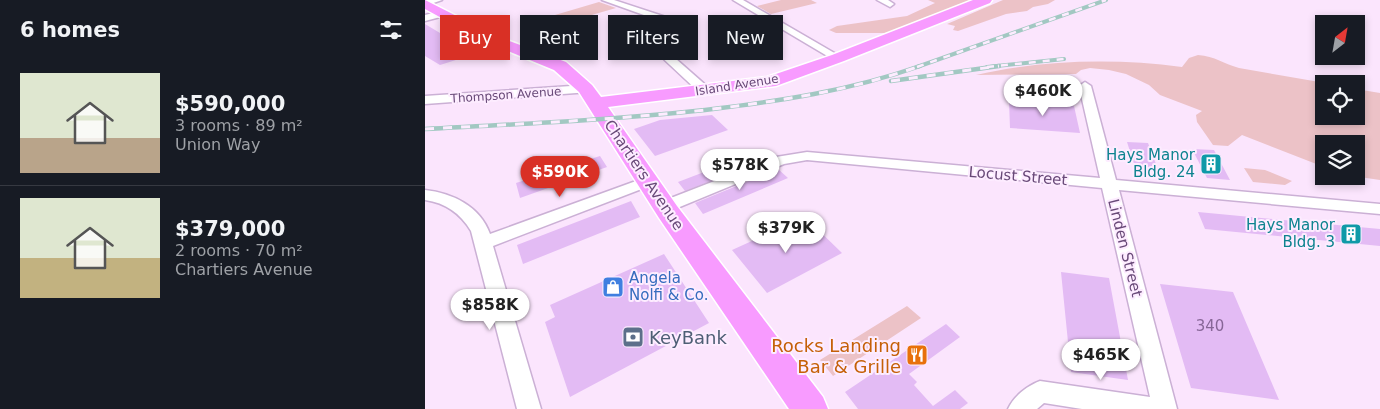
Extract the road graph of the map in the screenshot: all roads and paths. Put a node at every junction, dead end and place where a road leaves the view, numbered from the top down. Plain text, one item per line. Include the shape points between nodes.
1 (606, 0) edge
2 (737, 0) edge
3 (985, 0) edge
4 (425, 4) edge
5 (439, 7) edge
6 (651, 15) edge
7 (425, 18) edge
8 (838, 58) junction
9 (671, 60) edge
10 (1085, 86) dead end
11 (705, 90) junction
12 (591, 96) junction
13 (425, 100) edge
14 (647, 182) junction
15 (1109, 184) junction
16 (425, 195) edge
17 (665, 207) junction
18 (1380, 209) edge
19 (484, 243) junction
20 (529, 409) edge
21 (810, 409) edge
22 (1020, 409) edge
23 (1155, 409) edge
24 (1165, 409) edge

1 - 6 street
2 - 8 street
3 - 8 main road, Island Avenue
4 - 5 main road, Chartiers Avenue
5 - 7 street
5 - 12 main road, Chartiers Avenue via 498,42 560,66
8 - 11 main road, Island Avenue via 769,82
9 - 11 street
10 - 15 street, Linden Street
11 - 12 main road, Island Avenue
12 - 13 street, Thompson Avenue
12 - 14 main road, Chartiers Avenue
14 - 17 main road, Chartiers Avenue
14 - 19 street
15 - 17 street, Locust Street via 796,156
15 - 18 street, Locust Street
15 - 24 street, Linden Street
16 - 19 street via 455,202 464,208
17 - 21 main road, Chartiers Avenue
19 - 20 street
22 - 23 street via 1040,392

